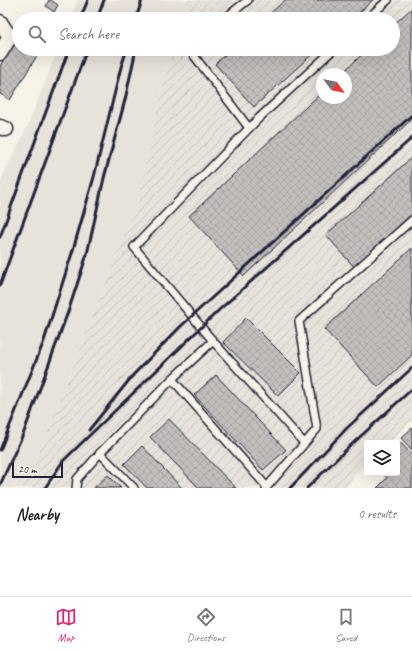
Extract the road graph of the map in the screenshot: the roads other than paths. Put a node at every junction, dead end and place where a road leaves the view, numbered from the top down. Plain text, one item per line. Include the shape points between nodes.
1 (248, 0) edge
2 (388, 0) edge
3 (233, 12) edge
4 (375, 12) edge
5 (0, 22) edge
6 (0, 54) edge
7 (194, 56) edge
8 (326, 56) edge
9 (249, 128) junction
10 (412, 220) edge
11 (213, 341) junction
12 (172, 379) junction
13 (304, 443) junction
14 (100, 453) junction
15 (266, 487) edge
16 (76, 488) edge
17 (134, 488) edge

1 - 3 lane
2 - 4 lane
5 - 6 street via 9,36
7 - 9 lane
8 - 9 lane
9 - 11 lane via 134,247
10 - 13 lane via 299,321 317,429
11 - 12 lane
11 - 13 lane
12 - 14 lane
12 - 15 lane
13 - 15 lane
14 - 16 lane via 77,480
14 - 17 lane

